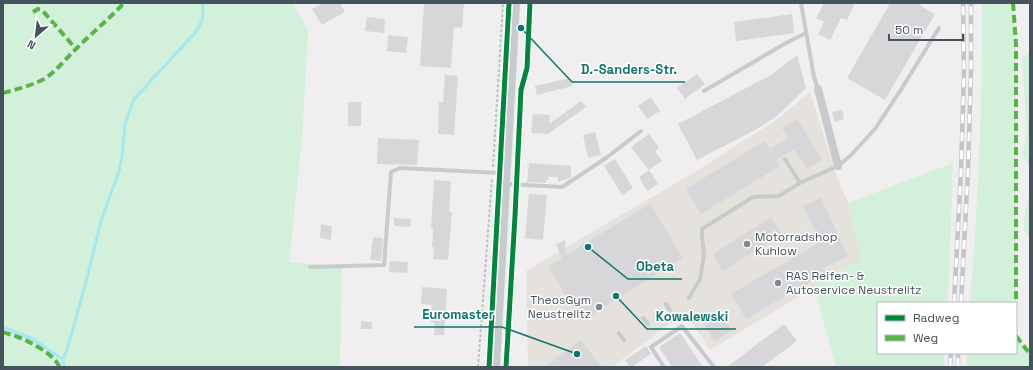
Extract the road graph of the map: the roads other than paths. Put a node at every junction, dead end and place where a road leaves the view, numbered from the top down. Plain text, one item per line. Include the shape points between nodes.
1 (516, 3) edge
2 (801, 3) edge
3 (939, 28) dead end
4 (806, 33) junction
5 (818, 89) joint
6 (704, 91) dead end
7 (641, 131) dead end
8 (785, 159) dead end
9 (838, 166) junction
10 (506, 174) junction
11 (800, 183) junction
12 (506, 184) junction
13 (310, 267) dead end
14 (689, 298) dead end
15 (666, 304) dead end
16 (670, 310) dead end
17 (643, 318) dead end
18 (648, 324) dead end
19 (619, 333) dead end
20 (624, 340) dead end
21 (496, 367) edge
22 (664, 367) edge
23 (714, 367) edge

1 - 10 street
2 - 4 lane
3 - 9 lane via 875,129
4 - 5 lane
4 - 6 lane
5 - 9 street
7 - 12 lane via 562,187
8 - 11 lane
9 - 11 lane
10 - 12 street
10 - 13 lane via 400,168 392,172 384,265
11 - 14 lane via 779,196 752,197 702,229 704,255 700,279
12 - 21 street
15 - 16 lane
17 - 18 lane
19 - 20 lane
22 - 23 lane via 652,347 682,326

